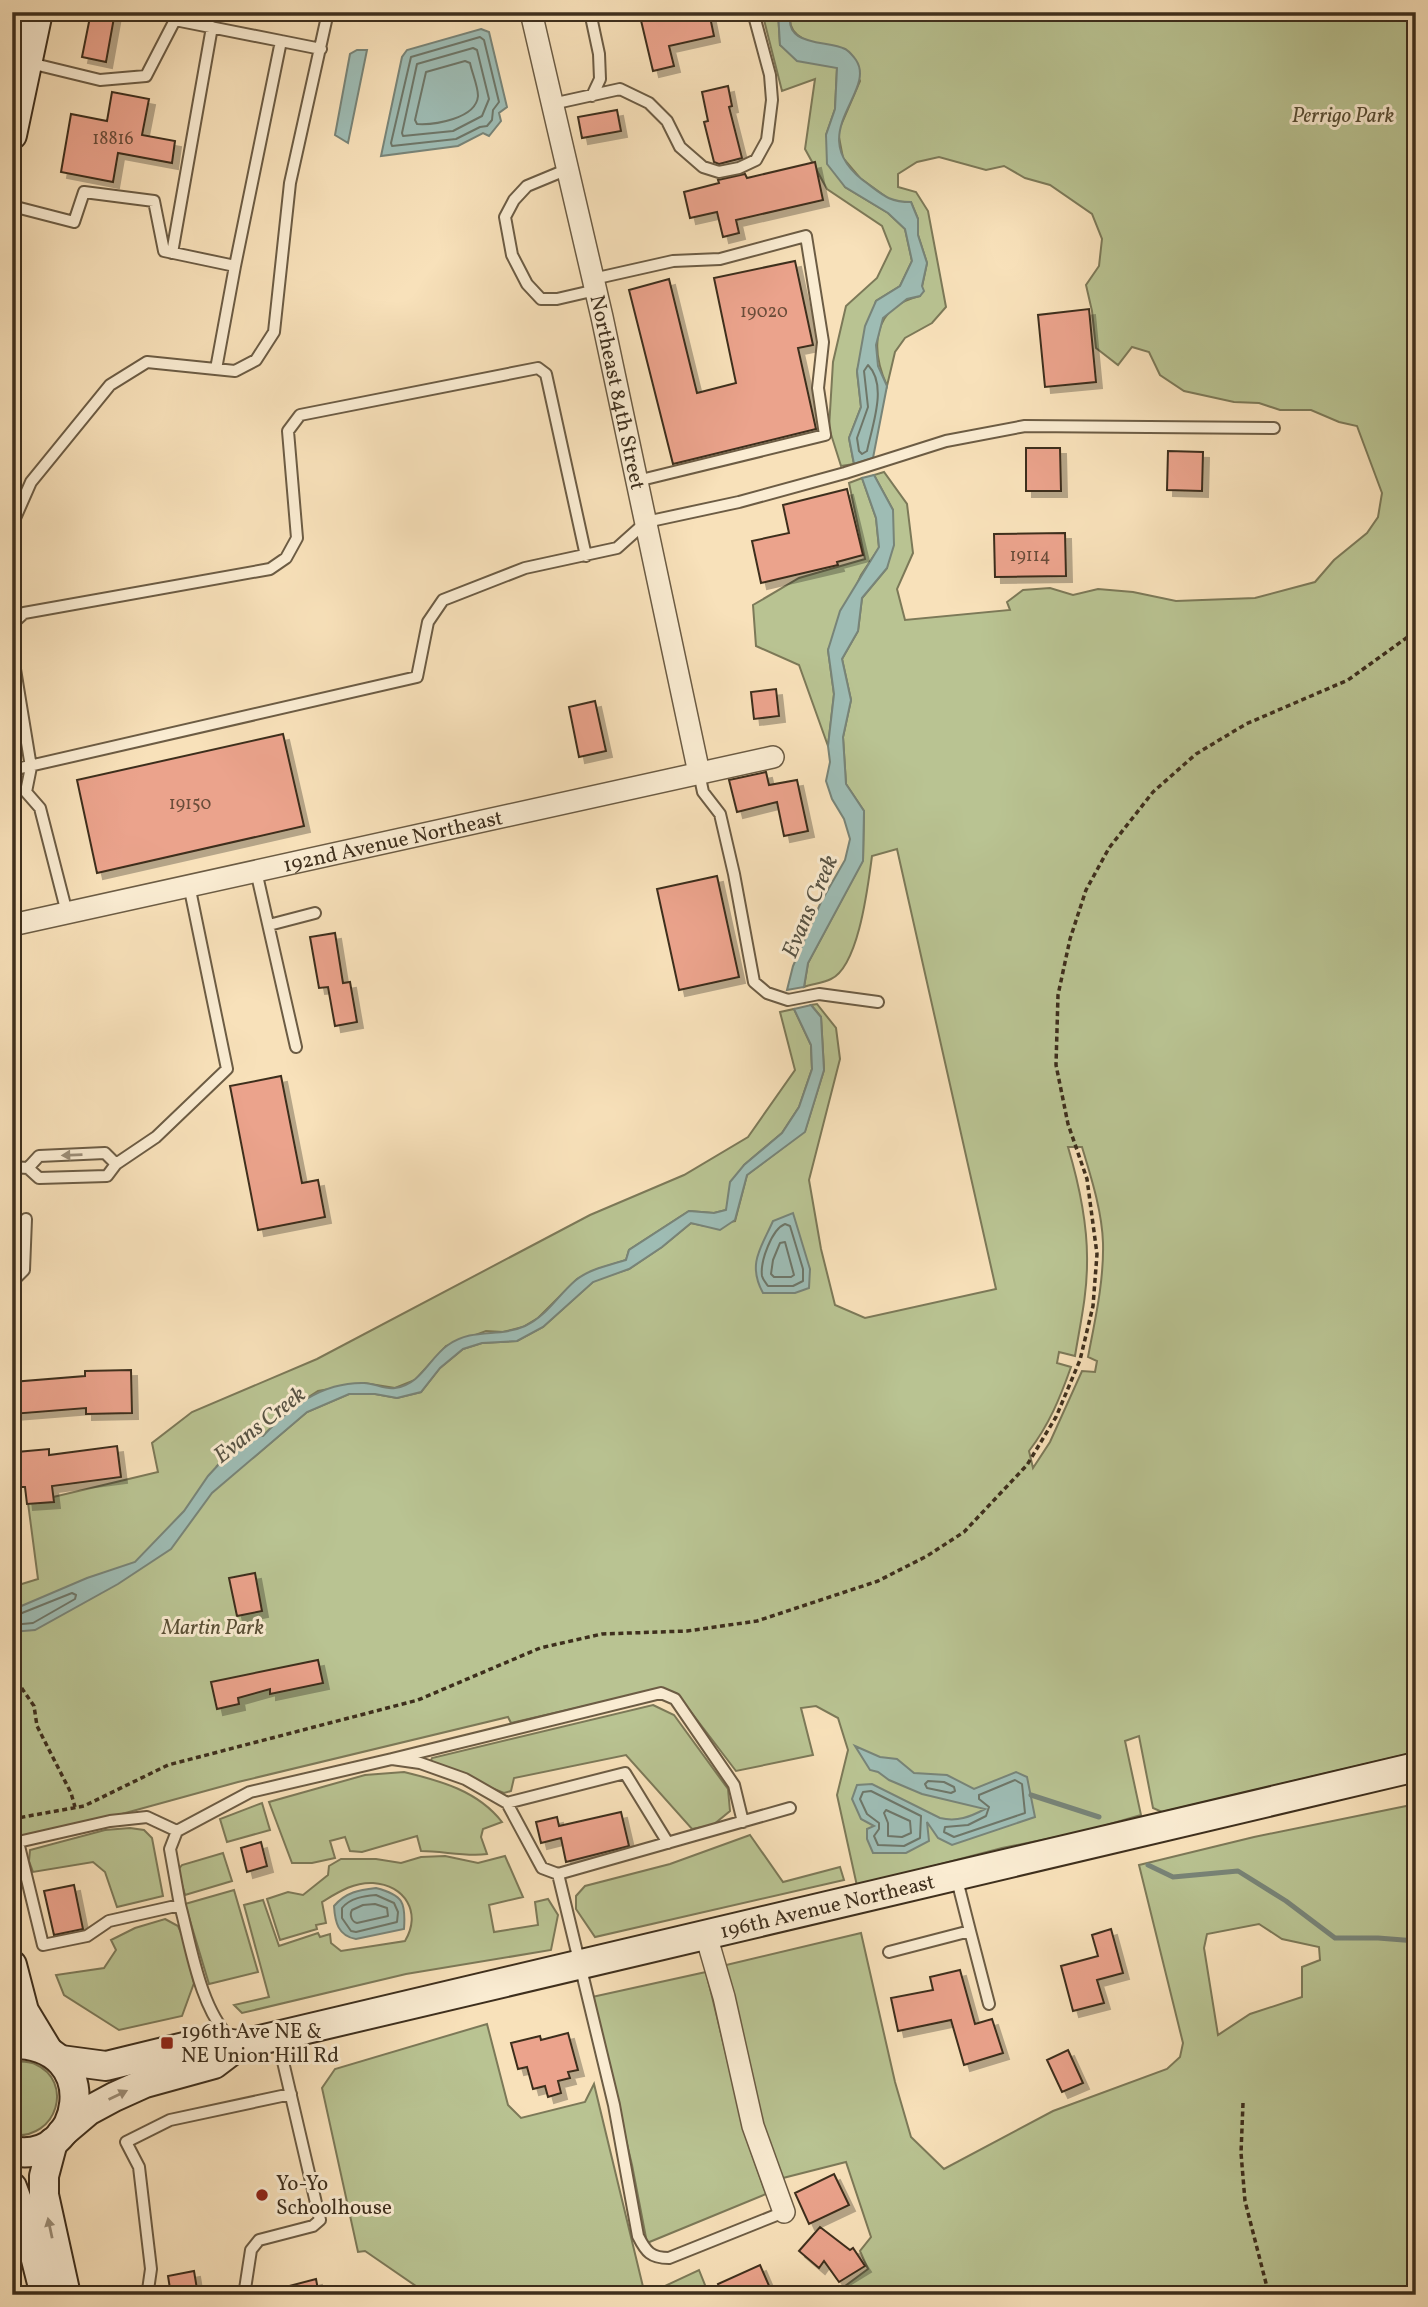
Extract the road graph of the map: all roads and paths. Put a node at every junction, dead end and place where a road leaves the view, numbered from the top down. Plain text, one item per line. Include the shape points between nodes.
1 (38, 12) edge
2 (328, 12) edge
3 (531, 12) edge
4 (590, 12) edge
5 (753, 12) edge
6 (176, 16) edge
7 (212, 27) junction
8 (281, 41) junction
9 (321, 49) junction
10 (27, 62) junction
11 (592, 96) junction
12 (552, 104) junction
13 (12, 135) edge
14 (568, 169) junction
15 (12, 206) edge
16 (172, 253) junction
17 (235, 266) junction
18 (594, 284) junction
19 (216, 369) junction
20 (1274, 428) dead end
21 (637, 481) junction
22 (646, 522) junction
23 (12, 525) edge
24 (586, 556) junction
25 (12, 627) edge
26 (1416, 631) edge
27 (12, 650) edge
28 (773, 757) dead end
29 (31, 767) junction
30 (12, 770) edge
31 (699, 773) junction
32 (256, 871) junction
33 (189, 885) junction
34 (67, 913) junction
35 (316, 913) dead end
36 (12, 925) edge
37 (268, 925) junction
38 (878, 1002) dead end
39 (296, 1047) dead end
40 (116, 1164) junction
41 (12, 1167) edge
42 (28, 1168) junction
43 (26, 1219) dead end
44 (12, 1283) edge
45 (12, 1674) edge
46 (392, 1759) junction
47 (1416, 1767) edge
48 (507, 1804) junction
49 (75, 1808) junction
50 (790, 1808) dead end
51 (12, 1819) edge
52 (743, 1822) junction
53 (177, 1831) junction
54 (15, 1842) edge
55 (668, 1843) junction
56 (558, 1874) junction
57 (956, 1876) junction
58 (180, 1905) junction
59 (970, 1931) junction
60 (706, 1935) junction
61 (888, 1952) dead end
62 (12, 1965) edge
63 (579, 1965) junction
64 (989, 2004) dead end
65 (277, 2036) junction
66 (12, 2044) edge
67 (239, 2045) junction
68 (54, 2055) junction
69 (291, 2094) junction
70 (1243, 2103) dead end
71 (58, 2138) junction
72 (12, 2151) edge
73 (12, 2187) edge
74 (784, 2212) joint
75 (46, 2295) edge
76 (66, 2295) edge
77 (142, 2295) edge
78 (247, 2295) edge
79 (1269, 2295) edge

1 - 10 street
2 - 9 lane
3 - 12 street, Northeast 84th Street
4 - 11 lane via 600,79
5 - 11 lane via 772,100 766,140 756,160 719,172 703,167 680,147 667,121 649,103 620,89
6 - 7 lane
6 - 10 lane via 146,76 100,80
7 - 8 lane
7 - 16 lane
8 - 9 lane
8 - 17 lane
9 - 19 lane via 290,183 274,332 256,360 235,371
10 - 13 street
11 - 12 lane
12 - 14 street, Northeast 84th Street
14 - 18 street, Northeast 84th Street
14 - 18 lane via 527,186 514,200 505,216 512,255 541,299 557,299
15 - 16 lane via 74,222 84,192 154,201 164,251
16 - 17 lane
17 - 19 lane
18 - 21 street, Northeast 84th Street
18 - 21 lane via 673,261 720,259 806,236 823,342 818,388 825,435
19 - 23 lane via 147,362 110,386 31,482
20 - 22 lane via 1025,426 946,441 739,502
21 - 22 street, Northeast 84th Street
22 - 24 lane via 617,548
22 - 31 street, Northeast 84th Street
24 - 25 lane via 546,373 538,368 300,415 288,431 297,538 286,558 270,569 24,613
24 - 29 lane via 525,568 443,600 428,622 417,677
26 - 49 path via 1348,680 1246,724 1196,754 1153,793 1110,848 1086,890 1058,995 1056,1065 1068,1124 1087,1179 1097,1254 1093,1306 1080,1360 1056,1417 1027,1465 964,1532 878,1581 757,1621 687,1632 601,1634 540,1647 418,1700 168,1765
27 - 29 lane
28 - 31 street, 192nd Avenue Northeast
29 - 30 lane
29 - 34 lane via 26,792 40,808
31 - 32 street, 192nd Avenue Northeast
31 - 38 lane via 703,792 720,814 754,982 767,993 788,1000 819,995
32 - 33 street, 192nd Avenue Northeast
32 - 37 lane
33 - 34 street, 192nd Avenue Northeast
33 - 40 lane via 226,1069 156,1137
34 - 36 street, 192nd Avenue Northeast
35 - 37 lane
37 - 39 lane
40 -> 42 lane via 105,1153 40,1156
40 - 42 lane via 107,1176 39,1178
41 - 42 lane
43 - 44 lane via 24,1270
45 - 49 path via 34,1706 37,1726
46 - 48 lane via 420,1763 465,1779
46 - 52 lane via 661,1693 675,1699 734,1785
46 - 53 lane via 250,1792
47 - 57 street, 196th Avenue Northeast
48 - 55 lane via 625,1773
48 - 56 lane via 542,1868
49 - 51 path
50 - 52 lane
52 - 55 lane
53 - 54 lane via 147,1817
53 - 58 lane via 170,1849
54 - 58 lane via 43,1945 87,1936 109,1920
55 - 56 lane
56 - 63 lane
57 - 59 lane
57 - 60 street, 196th Avenue Northeast
58 - 67 lane via 201,1986 223,2031
59 - 61 lane
59 - 64 lane
60 - 63 street, 196th Avenue Northeast
60 - 74 street via 752,2126
62 - 68 street via 24,2011
63 - 65 street, 196th Avenue Northeast
63 - 74 lane via 614,2105 638,2236 647,2254 668,2258
65 - 67 street, 196th Avenue Northeast
65 - 69 lane
66 - 68 street, 196th Avenue Northeast via 30,2044
67 - 68 street, 196th Avenue Northeast via 209,2041 106,2066
71 -> 67 street, 196th Avenue Northeast via 88,2111 114,2097 145,2083 214,2064
68 - 71 street via 70,2073 75,2096 71,2120
69 - 77 lane via 177,2118 126,2142 139,2167 151,2269 148,2290
69 - 78 lane via 320,2220 313,2226 259,2240 250,2250
70 - 79 path via 1245,2201
71 - 72 street via 37,2150
76 -> 71 street via 44,2194 44,2176
73 - 75 street

